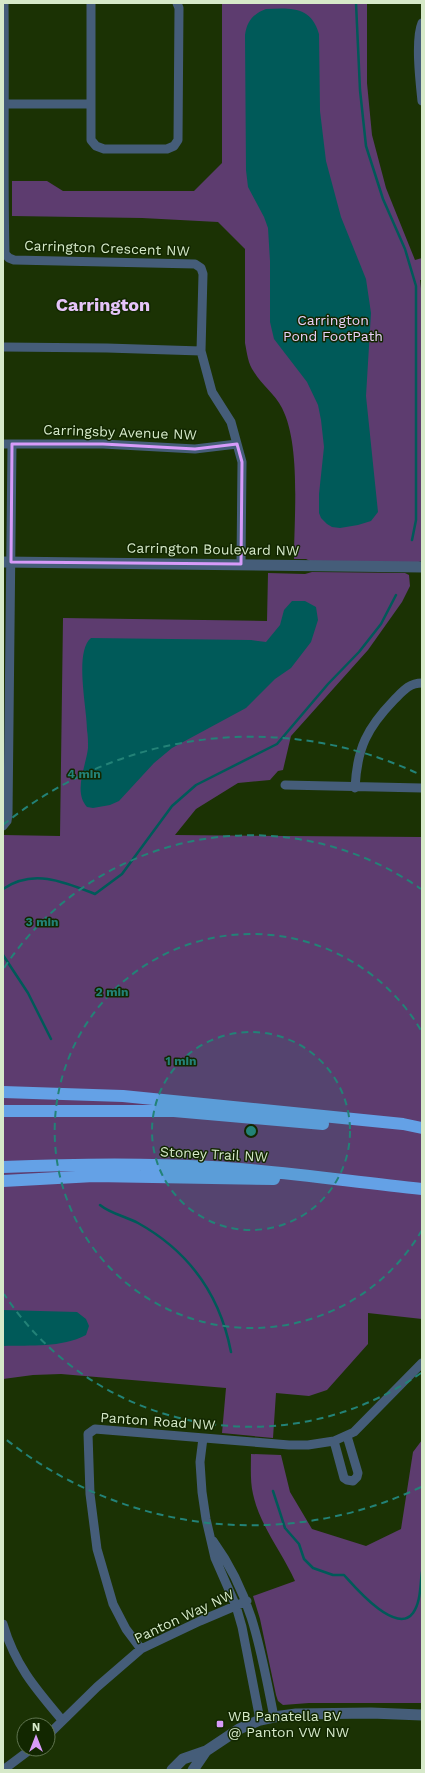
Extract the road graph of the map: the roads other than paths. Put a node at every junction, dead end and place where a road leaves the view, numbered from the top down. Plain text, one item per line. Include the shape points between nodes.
1 (4, 3) edge
2 (91, 3) edge
3 (176, 3) edge
4 (422, 23) edge
5 (422, 101) edge
6 (4, 104) edge
7 (91, 104) junction
8 (3, 196) edge
9 (3, 347) edge
10 (201, 351) junction
11 (8, 444) edge
12 (237, 444) junction
13 (7, 562) edge
14 (241, 564) junction
15 (422, 567) edge
16 (422, 683) edge
17 (284, 786) dead end
18 (355, 788) junction
19 (422, 788) edge
20 (3, 826) edge
21 (3, 1092) edge
22 (3, 1111) edge
23 (422, 1128) edge
24 (422, 1132) edge
25 (3, 1167) edge
26 (316, 1178) junction
27 (3, 1181) edge
28 (422, 1189) edge
29 (422, 1363) edge
30 (347, 1436) junction
31 (202, 1438) junction
32 (334, 1441) junction
33 (211, 1538) junction
34 (247, 1601) junction
35 (236, 1606) junction
36 (3, 1624) edge
37 (141, 1649) junction
38 (422, 1715) edge
39 (274, 1717) junction
40 (62, 1720) junction
41 (260, 1720) junction
42 (56, 1726) edge
43 (206, 1751) junction
44 (24, 1757) edge
45 (15, 1767) edge
46 (3, 1770) edge
47 (172, 1770) edge
48 (193, 1770) edge

1 - 6 street
2 - 7 street
3 - 7 street via 179,8 178,140 174,146 167,149 104,149 96,146 91,140
4 - 5 street
6 - 7 street
6 - 8 street
8 - 10 street, Carrington Crescent NW via 5,254 14,260 195,264 201,268
9 - 10 street
10 - 12 street via 212,392 231,422
11 - 12 street, Carringsby Avenue NW via 103,444 194,449
11 - 13 street
12 - 14 street via 242,462
13 - 14 street, Carrington Boulevard NW
13 - 20 street via 8,814
14 - 15 street, Carrington Boulevard NW
16 - 18 street via 407,687 369,731 359,754
17 - 18 street
18 - 19 street
21 - 23 highway via 122,1096
22 - 24 highway via 174,1111
25 - 26 highway, Stoney Trail NW via 124,1164 211,1167
26 - 27 highway via 269,1180 94,1176
26 - 28 highway, Stoney Trail NW
29 - 30 street, Panton Road NW
30 - 32 street, Panton Road NW
30 - 32 street via 358,1474 353,1481 344,1478
31 - 32 street, Panton Road NW via 289,1445
31 - 33 street via 202,1492
31 - 37 street, Panton Road NW via 94,1429 88,1434 90,1494 97,1549 113,1604 126,1629
33 - 34 street via 234,1572
33 - 35 street via 215,1558
34 - 35 street, Panton Way NW
34 - 39 street via 255,1625
35 - 37 street, Panton Way NW
35 - 41 street
36 - 40 street via 20,1667 37,1692
37 - 40 street, Panton Way NW
38 - 39 street via 363,1713 296,1714
39 - 41 street
40 - 42 street, Panton Way NW
41 - 43 street via 239,1729
43 - 47 street via 183,1759
43 - 48 street
44 - 45 street
45 - 46 street

